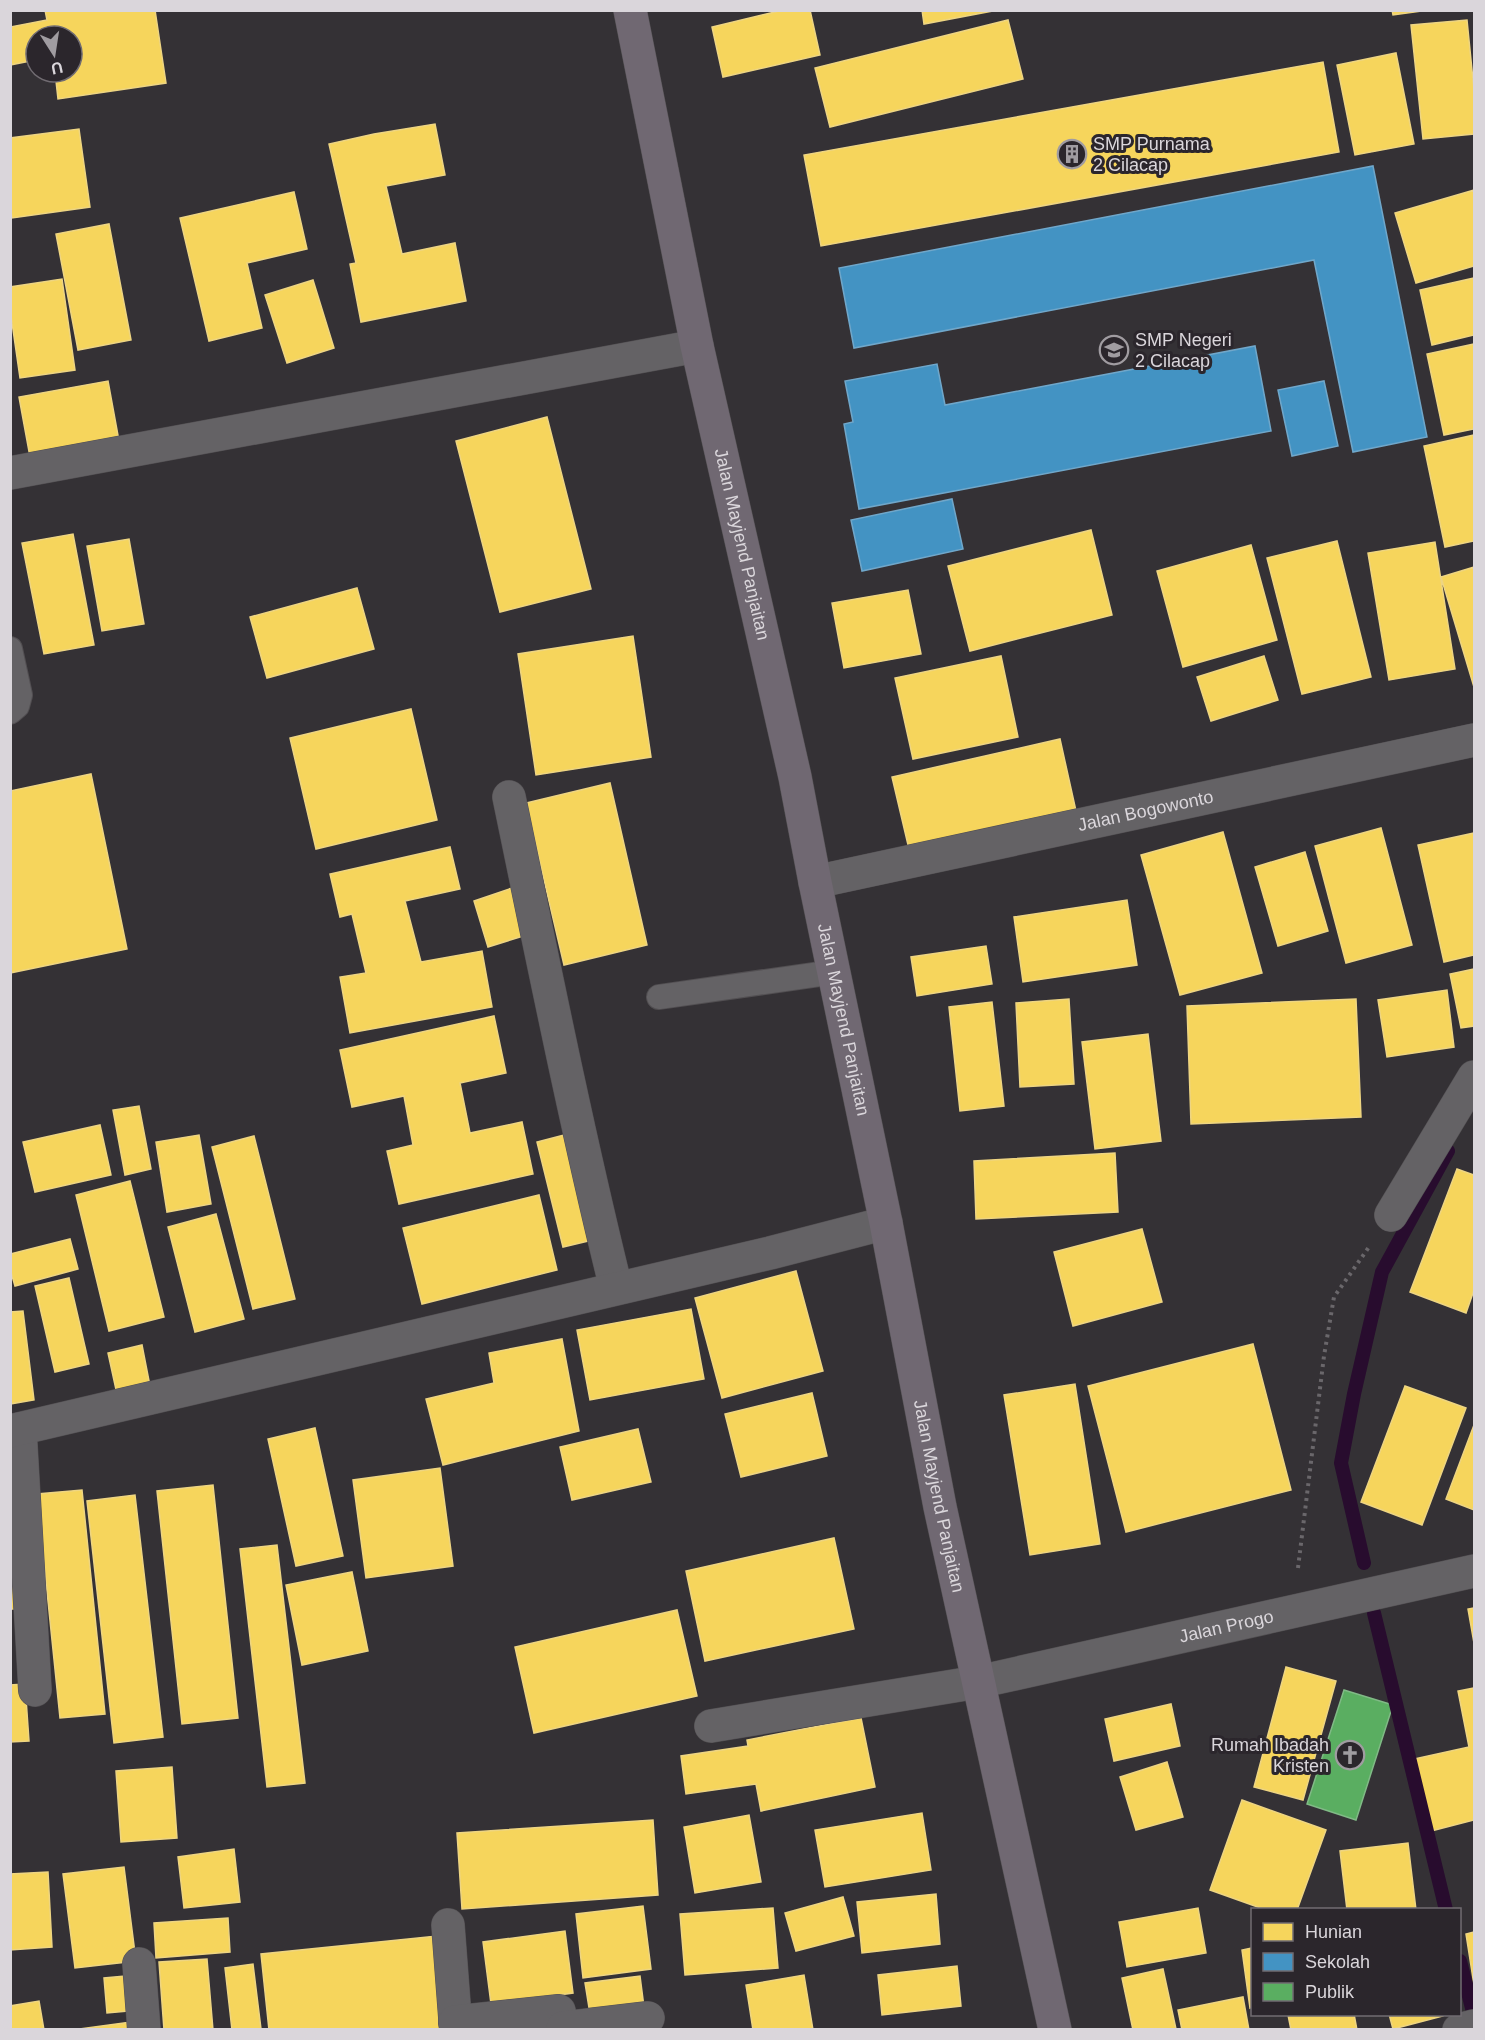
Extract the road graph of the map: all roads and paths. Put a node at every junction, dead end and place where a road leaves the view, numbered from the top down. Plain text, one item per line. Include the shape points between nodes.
1 (630, 10) edge
2 (697, 346) junction
3 (10, 473) edge
4 (10, 649) edge
5 (10, 712) edge
6 (1474, 740) edge
7 (509, 797) dead end
8 (814, 882) junction
9 (834, 972) junction
10 (659, 997) dead end
11 (1474, 1077) edge
12 (1391, 1215) joint
13 (886, 1223) junction
14 (616, 1288) junction
15 (15, 1430) edge
16 (1474, 1571) edge
17 (1292, 1611) junction
18 (978, 1682) junction
19 (35, 1690) dead end
20 (711, 1726) dead end
21 (448, 1925) dead end
22 (139, 1964) dead end
23 (648, 2018) dead end
24 (456, 2026) edge
25 (1474, 2026) edge
26 (563, 2029) edge
27 (144, 2030) edge
28 (1055, 2030) edge
29 (1459, 2030) edge

1 - 2 highway, Jalan Mayjend Panjaitan
2 - 3 street
2 - 8 highway, Jalan Mayjend Panjaitan via 795,777
4 - 5 lane via 20,695
6 - 8 street, Jalan Bogowonto
7 - 14 street via 557,1032
8 - 9 highway, Jalan Mayjend Panjaitan
9 - 10 lane
9 - 13 highway, Jalan Mayjend Panjaitan
11 - 12 street
12 - 17 path via 1334,1297
13 - 14 street
13 - 18 highway, Jalan Mayjend Panjaitan
14 - 15 street
15 - 19 street
16 - 17 street, Jalan Progo
17 - 18 street, Jalan Progo
18 - 20 street, Jalan Progo
18 - 28 highway, Jalan Mayjend Panjaitan
21 - 24 street
22 - 27 street
23 - 26 street
24 - 26 street via 559,2011
25 - 29 street

